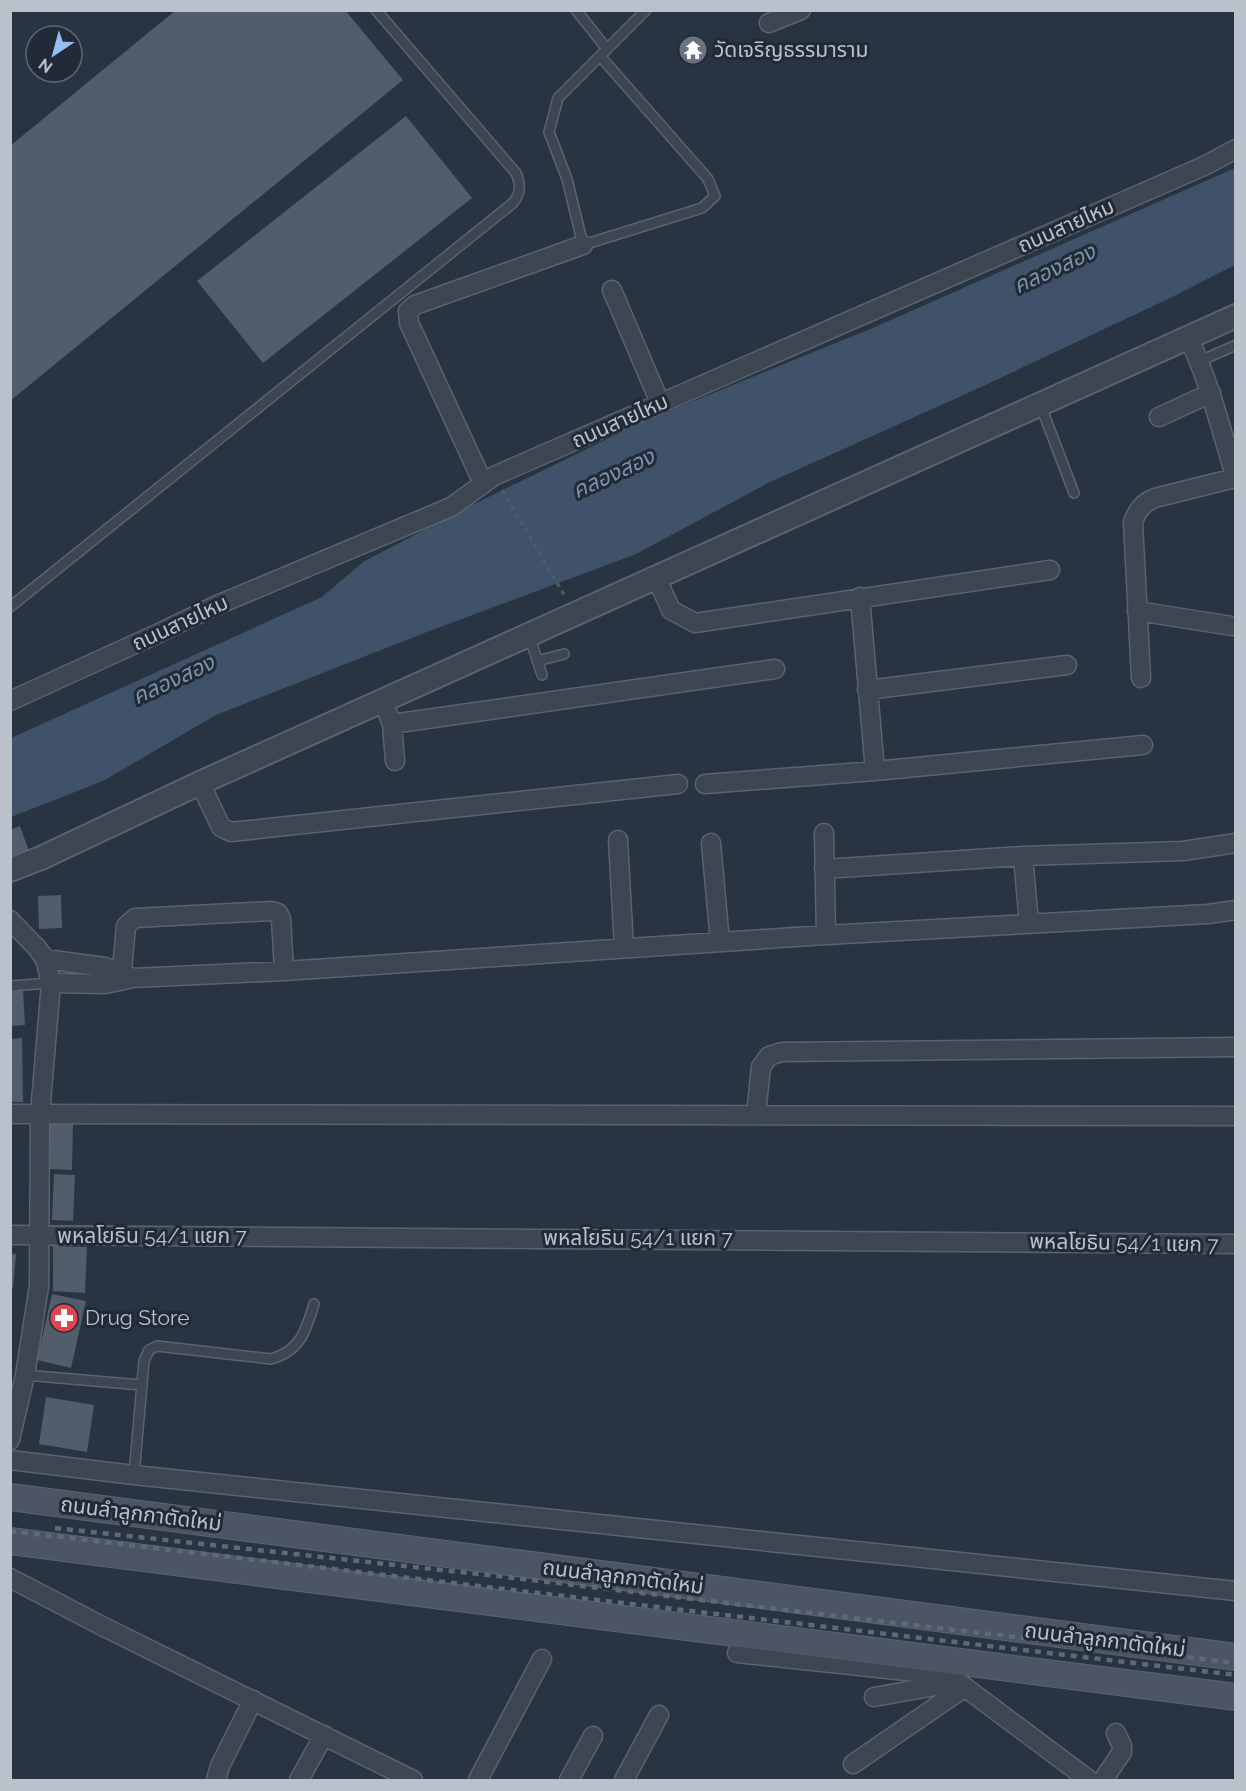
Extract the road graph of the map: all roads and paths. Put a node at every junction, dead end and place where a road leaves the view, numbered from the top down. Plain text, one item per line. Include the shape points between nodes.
1 (376, 10) edge
2 (576, 10) edge
3 (646, 10) edge
4 (801, 10) edge
5 (769, 23) dead end
6 (604, 52) junction
7 (1236, 149) edge
8 (583, 245) junction
9 (612, 290) dead end
10 (1236, 316) edge
11 (1188, 337) junction
12 (1236, 345) edge
13 (1200, 361) junction
14 (1211, 393) junction
15 (660, 403) junction
16 (1040, 404) junction
17 (1159, 417) dead end
18 (1233, 459) edge
19 (1235, 478) edge
20 (491, 485) junction
21 (1074, 493) dead end
22 (1050, 570) dead end
23 (657, 577) junction
24 (860, 597) junction
25 (567, 600) dead end
26 (10, 607) edge
27 (1137, 611) junction
28 (1232, 626) dead end
29 (529, 635) junction
30 (564, 654) dead end
31 (537, 661) junction
32 (1067, 665) dead end
33 (775, 669) dead end
34 (542, 675) dead end
35 (1141, 678) dead end
36 (867, 690) junction
37 (10, 701) edge
38 (382, 701) junction
39 (392, 724) junction
40 (1143, 745) dead end
41 (395, 761) dead end
42 (875, 771) junction
43 (200, 783) junction
44 (678, 784) dead end
45 (705, 784) dead end
46 (824, 833) dead end
47 (618, 840) dead end
48 (711, 843) dead end
49 (1236, 843) edge
50 (1023, 856) junction
51 (824, 869) junction
52 (10, 870) edge
53 (1236, 910) edge
54 (10, 920) edge
55 (1029, 924) junction
56 (826, 935) junction
57 (720, 942) junction
58 (624, 948) junction
59 (45, 959) junction
60 (284, 971) junction
61 (125, 977) junction
62 (51, 983) junction
63 (10, 986) edge
64 (1236, 1047) edge
65 (10, 1114) edge
66 (40, 1114) junction
67 (756, 1114) junction
68 (1236, 1116) edge
69 (10, 1234) edge
70 (41, 1235) junction
71 (1236, 1244) edge
72 (314, 1304) dead end
73 (20, 1371) edge
74 (141, 1385) junction
75 (10, 1440) edge
76 (10, 1460) edge
77 (134, 1475) junction
78 (10, 1497) edge
79 (10, 1541) edge
80 (10, 1578) edge
81 (1236, 1591) edge
82 (1184, 1650) junction
83 (737, 1653) dead end
84 (1236, 1657) edge
85 (542, 1659) dead end
86 (961, 1685) junction
87 (1181, 1691) junction
88 (874, 1697) dead end
89 (1236, 1697) edge
90 (253, 1700) junction
91 (659, 1714) dead end
92 (1116, 1733) dead end
93 (324, 1736) junction
94 (593, 1736) dead end
95 (853, 1764) dead end
96 (216, 1780) edge
97 (299, 1780) edge
98 (413, 1780) edge
99 (478, 1780) edge
100 (569, 1780) edge
101 (624, 1780) edge
102 (1089, 1780) edge
103 (1103, 1780) edge

1 - 26 lane via 516,173 519,195
2 - 6 lane
3 - 6 lane
4 - 5 street
6 - 8 lane via 558,98 549,132 567,179
6 - 8 lane via 708,179 715,196 702,208
7 - 15 street, ถนนสายไหม
8 - 20 street via 415,305 408,311 409,323
9 - 15 street
10 - 11 street
11 - 13 street
11 - 16 street
12 - 13 lane
13 - 14 street
14 - 17 street
14 - 18 street
15 - 20 street, ถนนสายไหม via 494,476
16 - 21 lane
16 - 23 street
18 - 19 street
19 - 27 street via 1155,498 1138,510 1133,522
20 - 25 path
20 - 37 street, ถนนสายไหม via 451,507 215,606
22 - 24 street
23 - 24 street via 671,610 695,623
23 - 29 street
24 - 36 street
27 - 28 street
27 - 35 street
29 - 31 lane
29 - 38 street
30 - 31 lane
31 - 34 lane
32 - 36 street
33 - 39 street
36 - 42 street
38 - 39 street
38 - 43 street
39 - 41 street
40 - 42 street
42 - 45 street
43 - 44 street via 222,827 231,832
43 - 52 street
46 - 51 street
47 - 58 street
48 - 57 street
49 - 50 street via 1183,851
50 - 51 street
50 - 55 street
51 - 56 street
53 - 55 street
54 - 59 street
55 - 56 street
56 - 57 street
57 - 58 street
58 - 60 street
59 - 61 street via 105,967
59 - 62 street
60 - 61 street
60 - 61 street via 281,920 278,913 272,912 135,918 126,926
61 - 62 street via 105,984
62 - 63 lane
62 - 66 street
64 - 67 street via 782,1052 769,1056 761,1067
65 - 66 street
66 - 67 street
66 - 70 street
67 - 68 street
69 - 70 street, พหลโยธิน 54/1 แยก 7
70 - 71 street, พหลโยธิน 54/1 แยก 7
70 - 73 street via 39,1286
72 - 74 lane via 298,1343 283,1356 271,1359 157,1346 149,1350 144,1361
73 - 74 lane
73 - 75 street
74 - 77 lane
76 - 77 street
77 - 81 street
78 - 82 main road, ถนนลำลูกกาตัดใหม่
79 - 87 main road, ถนนลำลูกกาตัดใหม่
80 - 90 street
82 - 84 main road, ถนนลำลูกกาตัดใหม่
82 - 87 main road
83 - 86 street via 938,1673
85 - 99 street
86 - 88 street
86 - 95 street
86 - 102 street
87 - 89 main road, ถนนลำลูกกาตัดใหม่
90 - 93 street
90 - 96 street
91 - 101 street
92 - 103 street via 1122,1752
93 - 97 street
93 - 98 street
94 - 100 street

